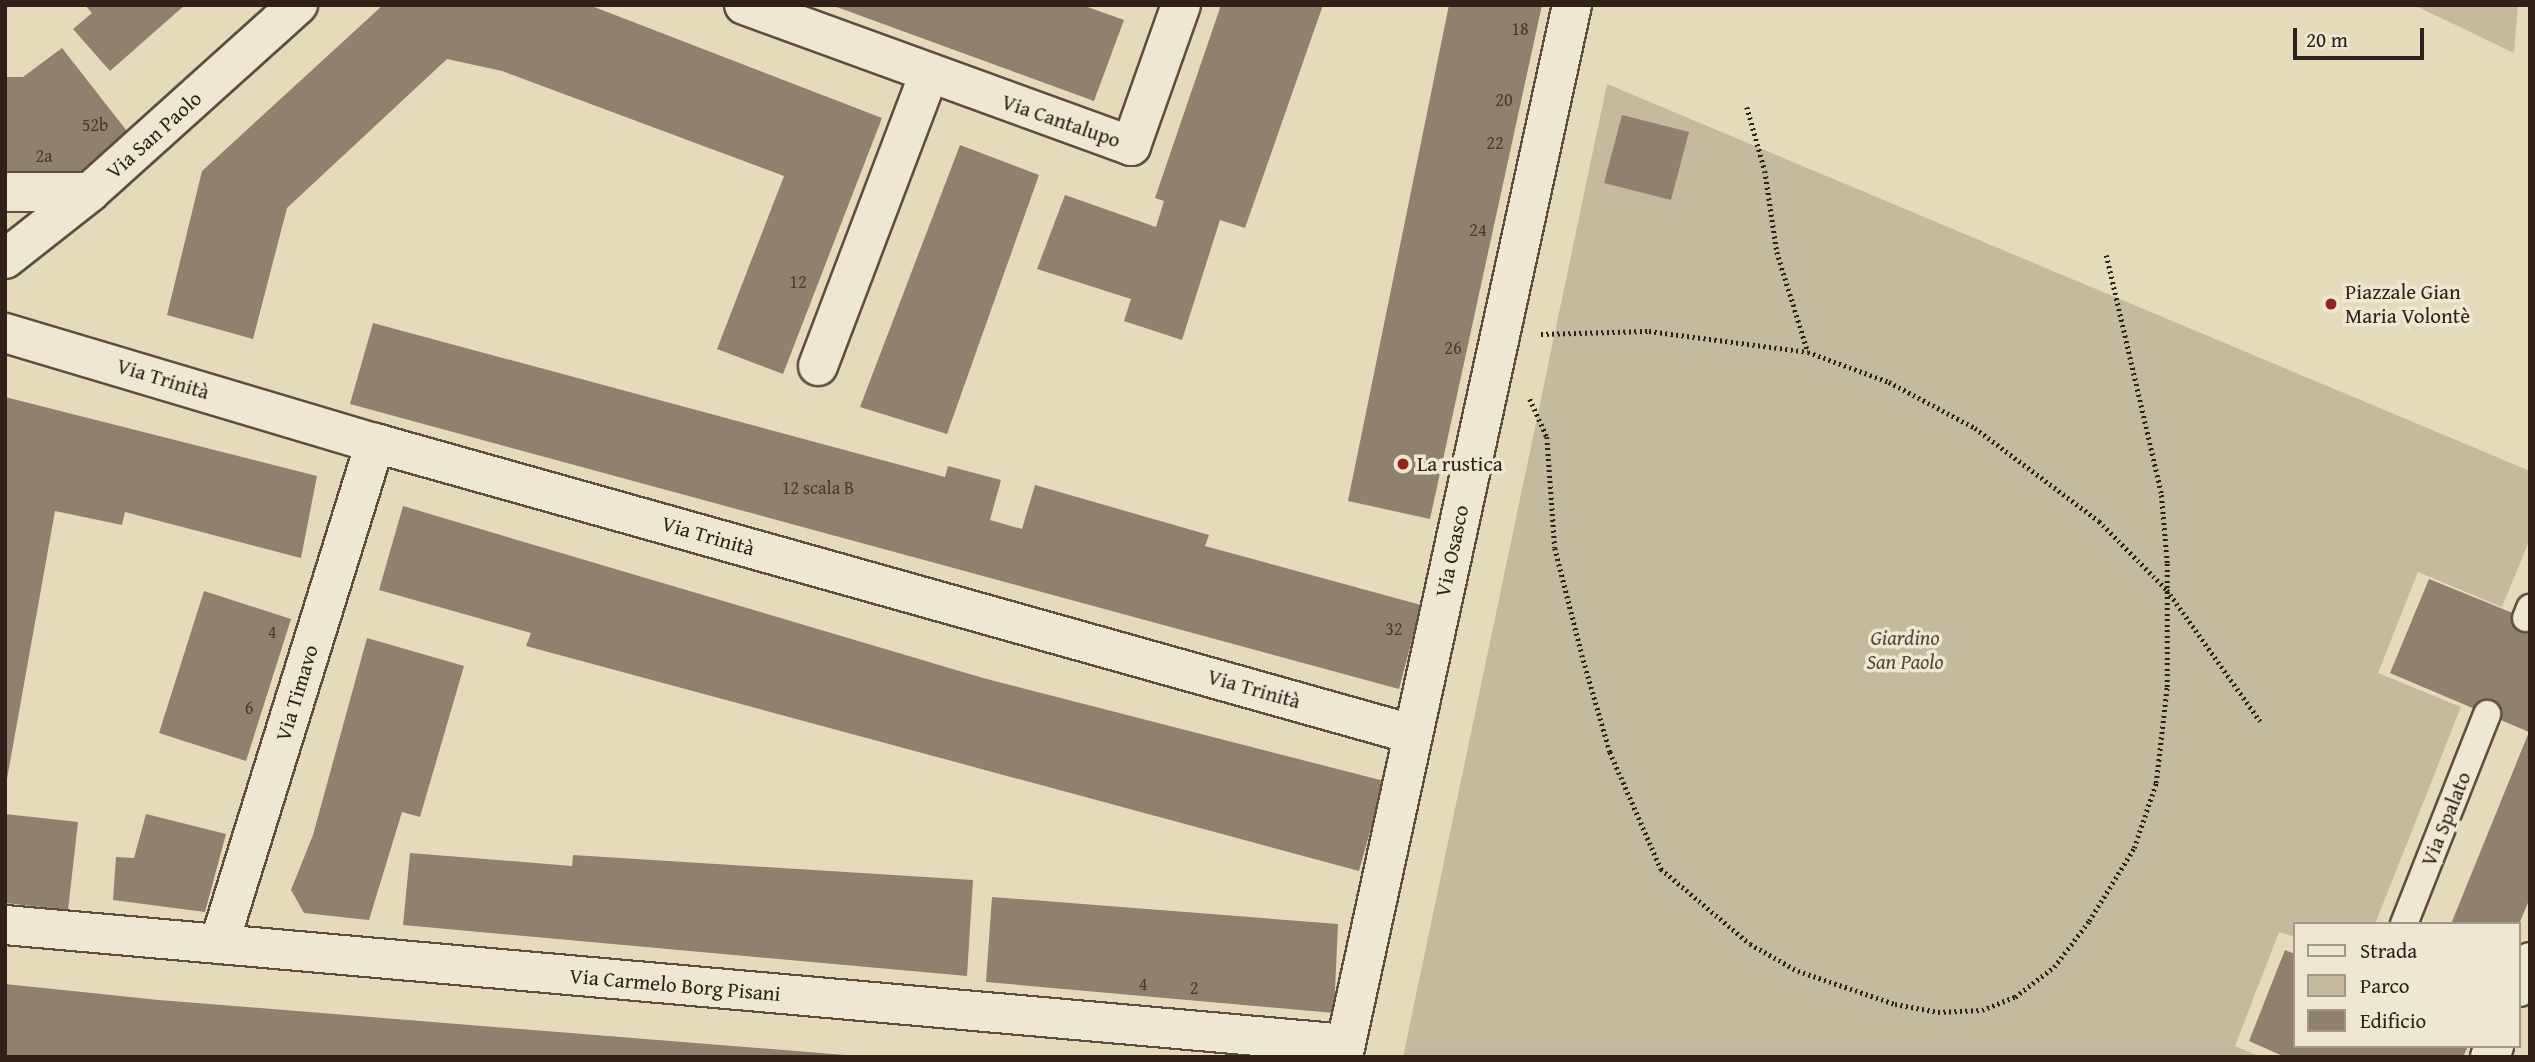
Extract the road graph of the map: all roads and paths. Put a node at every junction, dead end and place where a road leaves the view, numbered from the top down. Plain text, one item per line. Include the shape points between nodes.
1 (298, 5) edge
2 (744, 5) edge
3 (1181, 5) edge
4 (1572, 5) edge
5 (929, 74) junction
6 (1747, 107) dead end
7 (5, 192) edge
8 (90, 192) junction
9 (2106, 255) dead end
10 (5, 260) edge
11 (5, 332) edge
12 (1500, 333) junction
13 (1808, 352) junction
14 (818, 366) dead end
15 (1526, 391) dead end
16 (375, 443) junction
17 (2167, 590) junction
18 (2487, 714) dead end
19 (2260, 720) dead end
20 (1412, 734) junction
21 (2405, 922) edge
22 (5, 925) edge
23 (219, 944) junction
24 (2530, 962) edge
25 (2521, 982) edge
26 (1344, 1051) edge

1 - 8 street, Via San Paolo
2 - 5 street, Via Cantalupo
3 - 5 street, Via Cantalupo via 1131,146
4 - 12 street, Via Osasco
5 - 14 street
6 - 13 path via 1765,172 1777,252
7 - 8 street
8 - 10 street, Via San Paolo
9 - 17 path via 2161,492
11 - 16 street, Via Trinità
12 - 13 path via 1648,331
12 - 20 street, Via Osasco
13 - 17 path via 1889,382 1975,428 2099,521
15 - 17 path via 1547,437 1555,548 1582,655 1610,752 1643,836 1661,869 1750,944 1848,990 1938,1012 1982,1010 2015,997 2054,967 2134,848 2156,783 2167,687
16 - 20 street, Via Trinità
16 - 23 street, Via Timavo
17 - 19 path
18 - 21 lane, Via Spalato
20 - 26 street, Via Osasco
22 - 23 street, Via Carmelo Borg Pisani
23 - 26 street, Via Carmelo Borg Pisani
24 - 25 street

